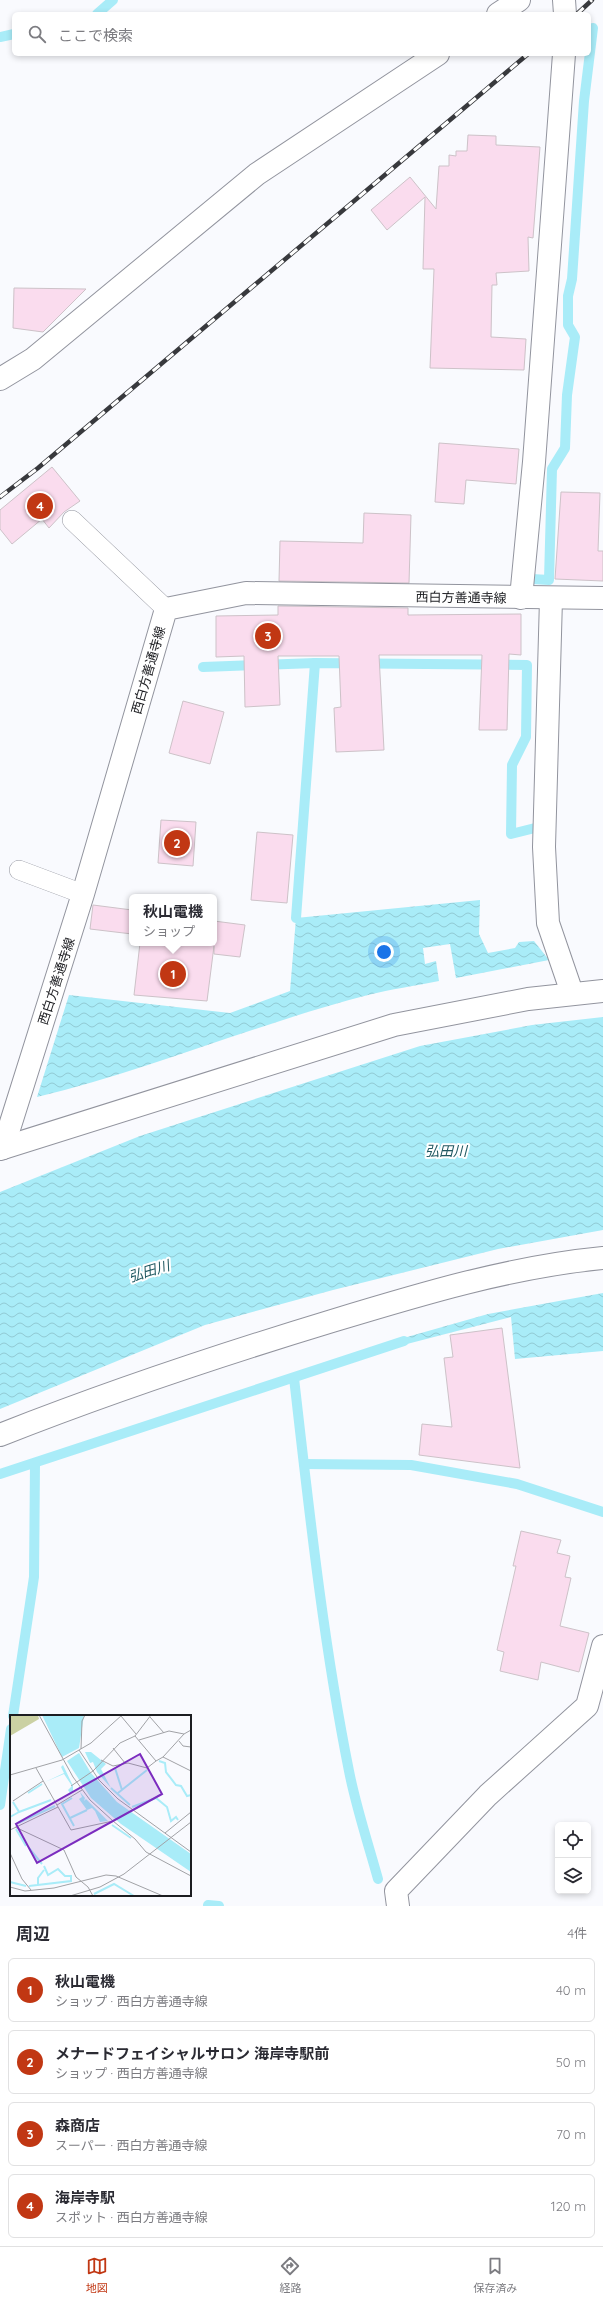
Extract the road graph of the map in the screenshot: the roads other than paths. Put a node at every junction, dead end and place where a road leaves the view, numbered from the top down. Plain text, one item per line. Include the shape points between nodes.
1 (519, 0) edge
2 (564, 0) edge
3 (501, 12) edge
4 (565, 12) edge
5 (435, 56) edge
6 (564, 56) edge
7 (0, 379) edge
8 (72, 520) dead end
9 (521, 598) junction
10 (603, 598) edge
11 (551, 599) junction
12 (166, 609) junction
13 (19, 870) dead end
14 (83, 894) junction
15 (603, 991) edge
16 (572, 993) junction
17 (1, 1148) edge
18 (603, 1258) edge
19 (0, 1435) edge
20 (601, 1658) edge
21 (398, 1906) edge

1 - 3 street
2 - 4 street
5 - 7 street via 257,174 33,359
6 - 9 street via 534,462
8 - 12 lane
9 - 11 street, 西白方善通寺線
9 - 12 street, 西白方善通寺線 via 246,593
10 - 11 street, 西白方善通寺線
11 - 16 street via 544,847 548,923
12 - 14 street, 西白方善通寺線
13 - 14 lane
14 - 17 street, 西白方善通寺線
15 - 16 street
16 - 17 street via 467,1009 394,1025
18 - 19 street via 488,1277 425,1293 222,1354
20 - 21 street via 587,1706 488,1795 396,1891

